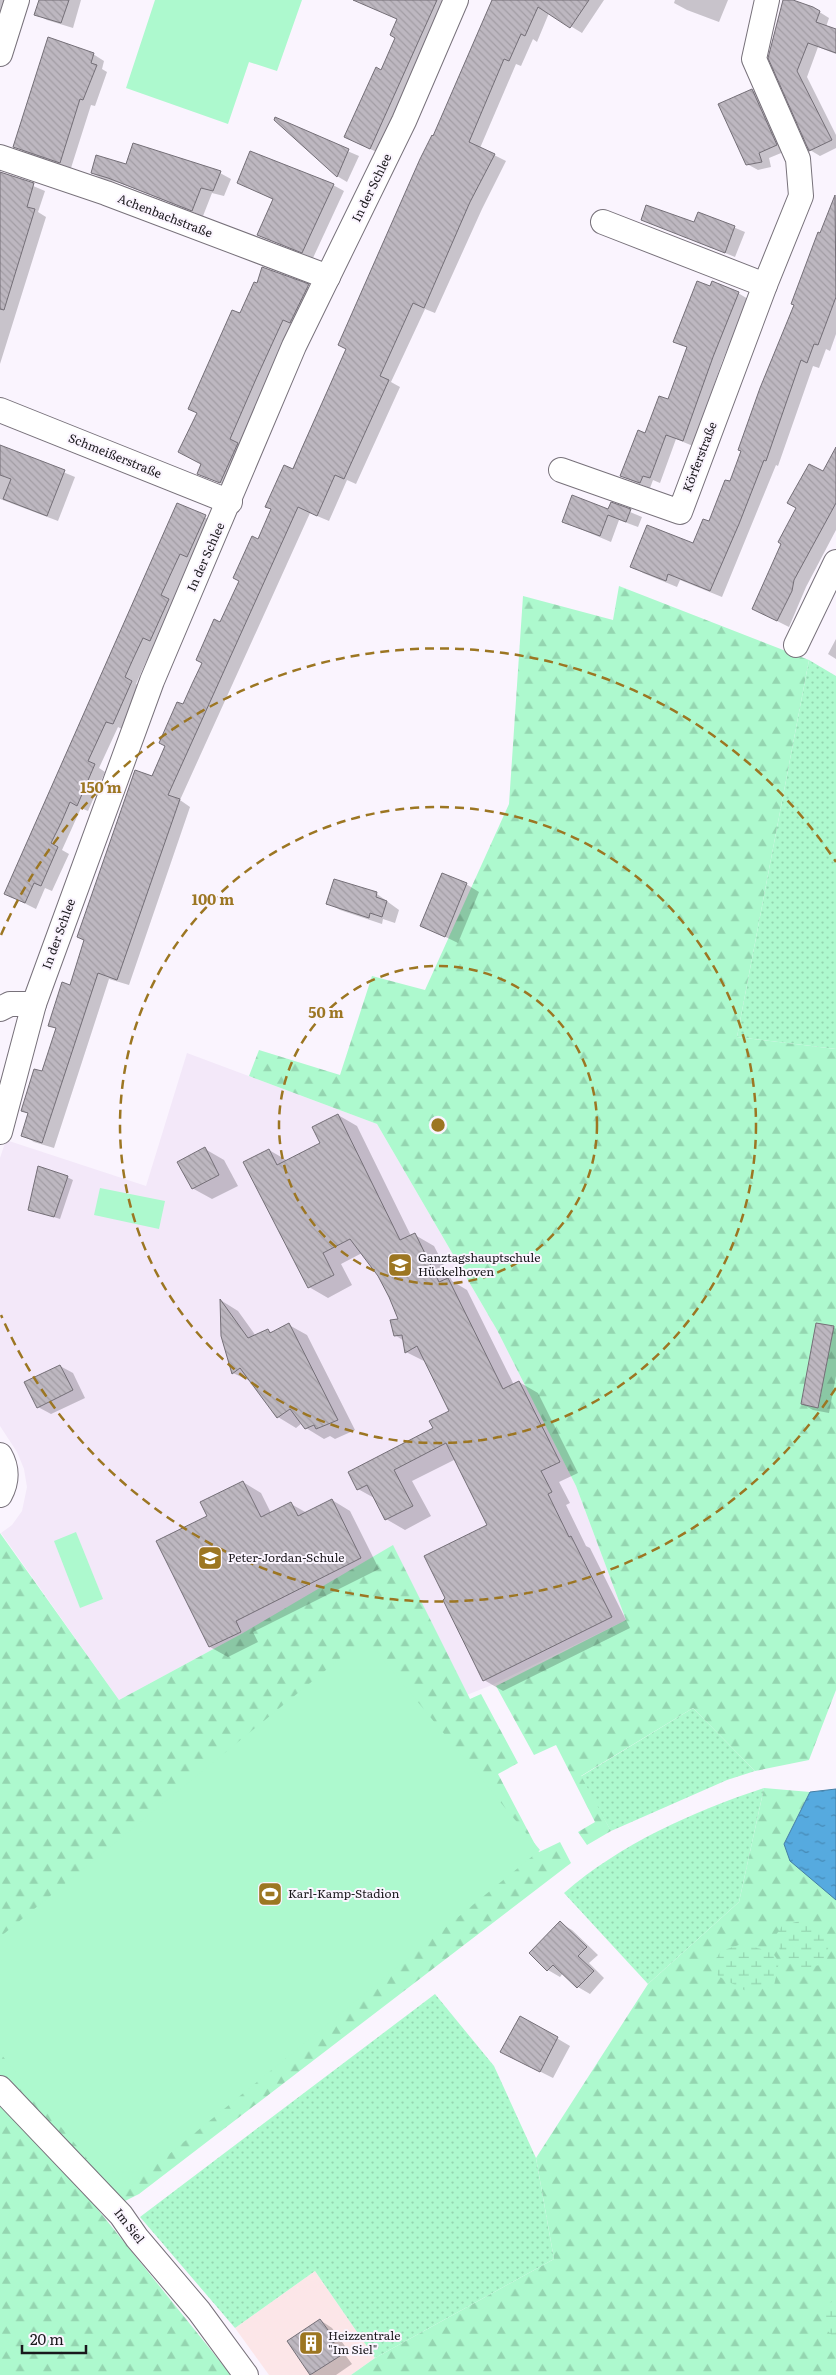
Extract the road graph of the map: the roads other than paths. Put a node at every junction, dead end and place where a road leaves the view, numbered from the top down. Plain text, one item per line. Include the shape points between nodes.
1 (17, 0) edge
2 (456, 0) edge
3 (767, 0) edge
4 (0, 54) edge
5 (0, 157) edge
6 (603, 222) dead end
7 (328, 277) junction
8 (765, 285) junction
9 (0, 410) edge
10 (561, 470) dead end
11 (230, 502) junction
12 (836, 562) edge
13 (796, 645) dead end
14 (34, 1004) junction
15 (0, 1010) edge
16 (0, 1132) edge
17 (0, 1455) edge
18 (1, 1492) edge
19 (0, 2088) edge
20 (246, 2375) edge

1 - 4 street
2 - 7 street, In der Schlee via 404,121
3 - 8 street, Körferstraße via 754,59 798,158 802,196
5 - 7 street, Achenbachstraße via 106,193
6 - 8 street
7 - 11 street, In der Schlee via 294,346
8 - 10 street, Körferstraße via 680,512
9 - 11 street, Schmeißerstraße
11 - 14 street, In der Schlee via 152,681
12 - 13 street
14 - 15 street via 10,1004
14 - 16 street, In der Schlee
17 - 18 street via 6,1472
19 - 20 street, Im Siel via 121,2215

